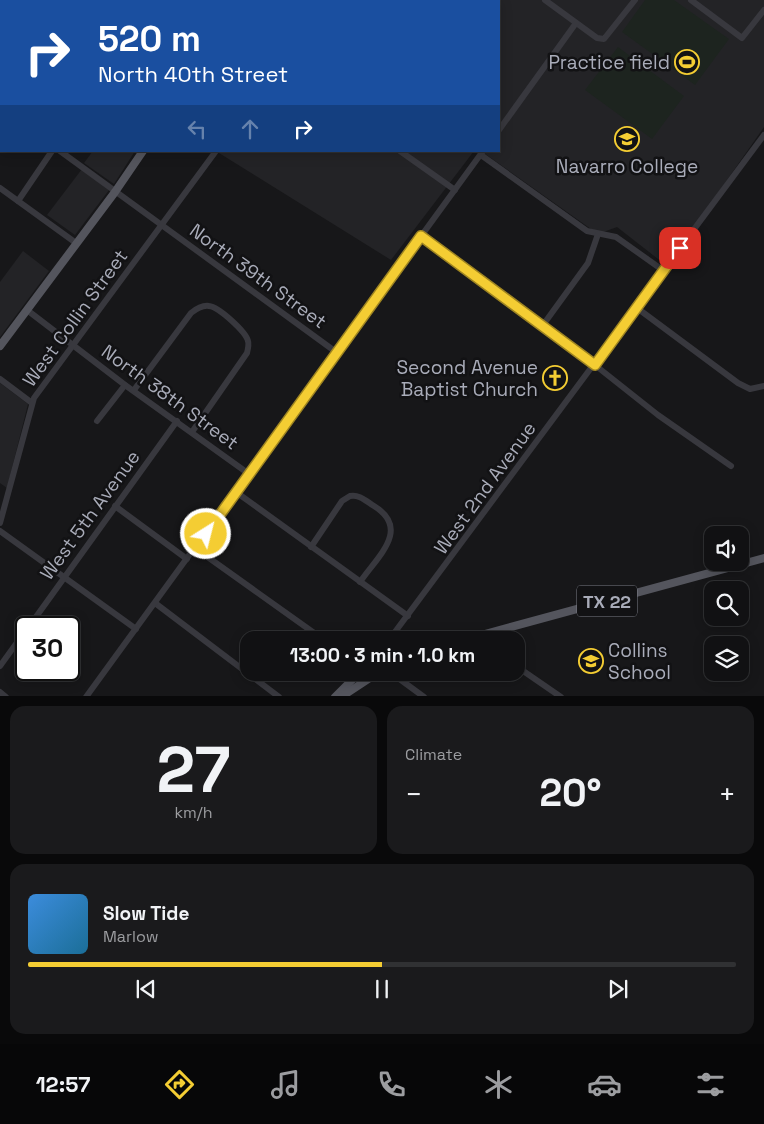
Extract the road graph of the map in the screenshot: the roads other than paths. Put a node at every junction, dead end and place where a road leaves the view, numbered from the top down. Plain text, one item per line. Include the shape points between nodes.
1 (545, 0) edge
2 (634, 0) edge
3 (691, 0) edge
4 (764, 10) edge
5 (576, 23) junction
6 (500, 129) edge
7 (764, 135) edge
8 (51, 152) edge
9 (61, 152) edge
10 (142, 152) edge
11 (215, 152) edge
12 (401, 152) edge
13 (482, 153) edge
14 (0, 188) edge
15 (455, 190) junction
16 (115, 192) junction
17 (18, 201) junction
18 (162, 226) junction
19 (598, 234) junction
20 (421, 236) junction
21 (76, 243) junction
22 (664, 271) junction
23 (637, 308) junction
24 (27, 310) junction
25 (542, 325) junction
26 (0, 346) edge
27 (73, 346) junction
28 (336, 352) junction
29 (595, 365) junction
30 (0, 379) edge
31 (125, 385) junction
32 (764, 386) edge
33 (134, 390) junction
34 (32, 403) junction
35 (97, 421) dead end
36 (177, 421) junction
37 (192, 432) junction
38 (731, 466) dead end
39 (249, 474) junction
40 (236, 492) junction
41 (115, 506) junction
42 (0, 524) edge
43 (0, 531) edge
44 (311, 547) junction
45 (196, 548) junction
46 (764, 558) edge
47 (187, 559) junction
48 (64, 577) junction
49 (360, 582) junction
50 (156, 603) junction
51 (36, 616) edge
52 (408, 616) junction
53 (504, 628) junction
54 (136, 629) junction
55 (311, 631) edge
56 (396, 631) edge
57 (494, 631) edge
58 (505, 631) edge
59 (15, 645) edge
60 (0, 666) edge
61 (525, 672) edge
62 (351, 681) edge
63 (358, 681) edge
64 (364, 681) edge
65 (403, 681) edge
66 (356, 686) junction
67 (0, 692) edge
68 (6, 696) edge
69 (86, 696) edge
70 (279, 696) edge
71 (335, 696) edge
72 (341, 696) edge
73 (424, 696) edge
74 (561, 696) edge

1 - 5 street
2 - 5 street via 604,39 597,38
3 - 4 street via 742,38
5 - 6 street
7 - 22 street, West 2nd Avenue
8 - 17 street
9 - 16 street, North 39th Street
10 - 16 main road
11 - 18 street, West Collin Street
12 - 15 street
13 - 15 street
13 - 19 street via 580,227
14 - 17 street
15 - 20 street
16 - 18 street, North 39th Street
16 - 21 main road
17 - 21 street
18 - 27 street, West Collin Street
18 - 28 street, North 39th Street
19 - 22 street via 616,237
19 - 25 street via 588,263
20 - 25 street
20 - 28 street
21 - 24 main road
22 - 23 street, West 2nd Avenue
23 - 29 street, West 2nd Avenue
23 - 32 street via 738,383 750,389
24 - 26 main road
24 - 27 street, North 38th Street
25 - 29 street
27 - 31 street, North 38th Street
27 - 34 street, West Collin Street
28 - 39 street
29 - 38 street via 658,415
29 - 52 street, West 2nd Avenue
30 - 34 street
31 - 33 street, North 38th Street
31 - 35 street
33 - 36 street, North 38th Street
33 - 37 street via 191,312 209,306 219,310 244,334 249,342 248,352
34 - 42 street, West Collin Street
36 - 37 street, North 38th Street
36 - 41 street, West 5th Avenue
37 - 39 street, North 38th Street
39 - 40 street
40 - 44 street
40 - 45 street
41 - 47 street
41 - 48 street, West 5th Avenue
43 - 48 street
44 - 49 street
44 - 49 street via 342,501 350,496 359,496 384,512 391,521 391,535
45 - 47 street
45 - 55 street
46 - 53 main road, TX 22
47 - 50 street
48 - 51 street, West 5th Avenue
48 - 54 street
49 - 52 street
50 - 54 street
50 - 70 street
52 - 56 street, West 2nd Avenue
53 - 57 main road, TX 22
53 - 58 street
54 - 69 street
59 - 60 street, West 5th Avenue
61 - 74 street
62 - 71 main road
63 - 66 street
64 - 66 main road
65 - 73 street
66 - 72 main road
67 - 68 street

